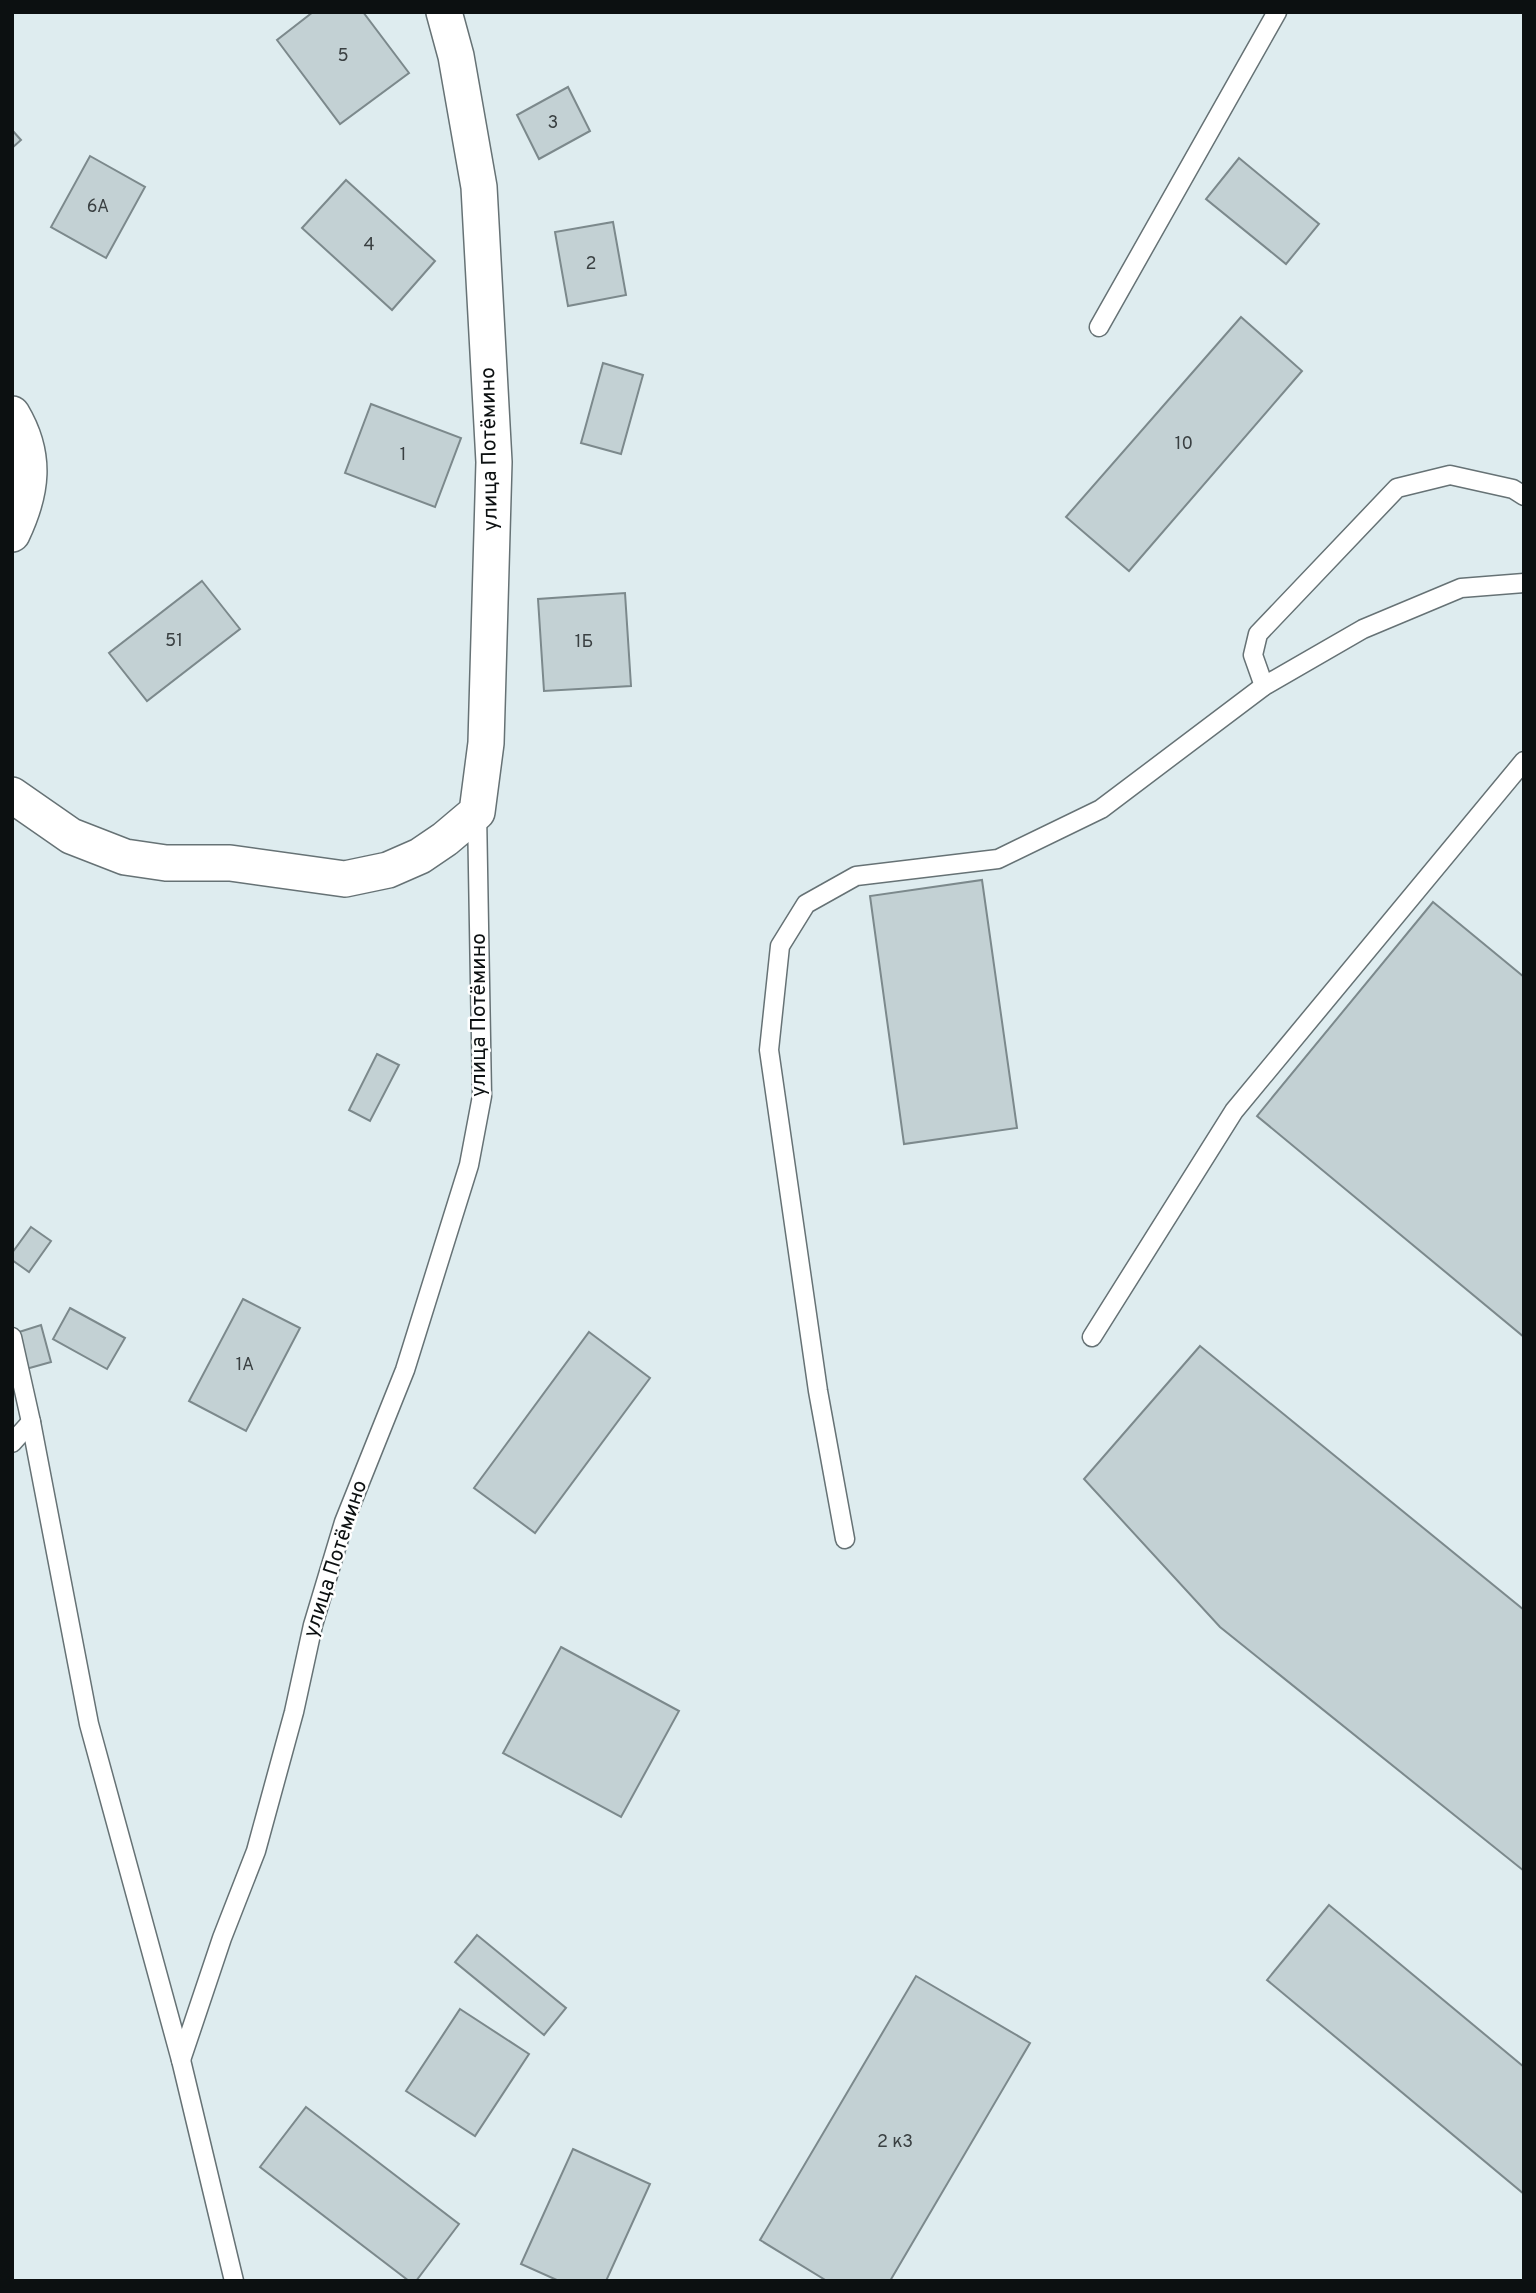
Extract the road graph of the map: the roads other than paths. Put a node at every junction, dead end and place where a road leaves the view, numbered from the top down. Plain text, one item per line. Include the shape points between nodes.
1 (444, 12) edge
2 (1277, 12) edge
3 (1099, 327) dead end
4 (12, 414) edge
5 (1524, 496) edge
6 (12, 534) edge
7 (1524, 583) edge
8 (1264, 686) junction
9 (1524, 761) edge
10 (12, 795) edge
11 (477, 812) junction
12 (12, 1336) edge
13 (1092, 1337) dead end
14 (32, 1422) junction
15 (12, 1443) edge
16 (845, 1539) dead end
17 (181, 2060) junction
18 (234, 2281) edge

1 - 11 street, улица Потёмино via 479,187 494,462 486,743
2 - 3 lane
4 - 6 street via 28,450 30,482
5 - 8 lane via 1513,489 1450,475 1397,488 1258,635 1253,655
7 - 8 lane via 1461,588 1363,629
8 - 16 lane via 1101,809 998,859 856,876 806,904 780,946 769,1050 818,1391
9 - 13 lane via 1234,1111
10 - 11 street via 71,835 125,857 166,863 230,863 345,879 387,870 420,856
11 - 17 lane, улица Потёмино via 481,1097 469,1165 405,1370 344,1522 256,1851
12 - 14 lane
14 - 15 lane
14 - 17 lane via 89,1724
17 - 18 lane

